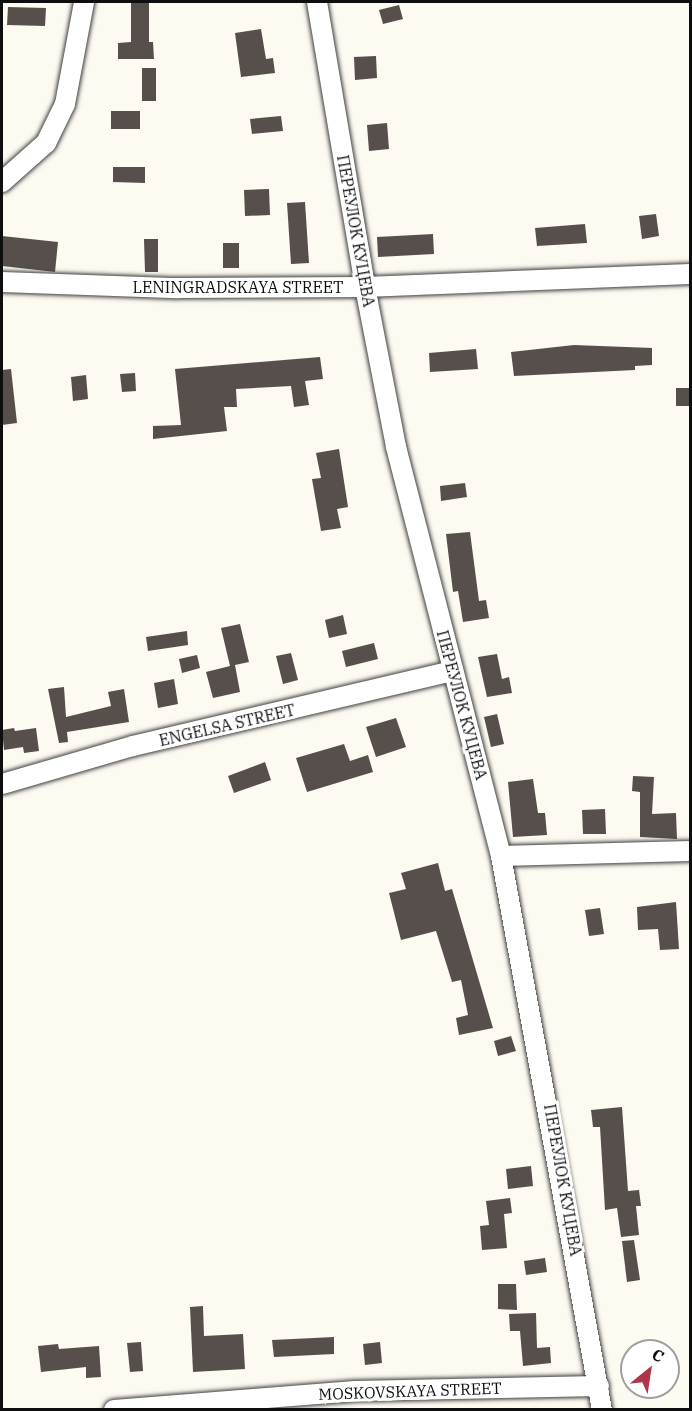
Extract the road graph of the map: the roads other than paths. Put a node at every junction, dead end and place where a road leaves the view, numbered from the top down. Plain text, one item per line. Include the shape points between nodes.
1 (84, 2) edge
2 (317, 2) edge
3 (6, 179) edge
4 (690, 274) edge
5 (2, 282) edge
6 (365, 287) junction
7 (453, 671) junction
8 (2, 784) edge
9 (690, 851) edge
10 (501, 856) junction
11 (599, 1386) junction
12 (114, 1410) edge
13 (602, 1410) edge

1 - 3 street via 65,104 46,143
2 - 6 street, ПЕРЕУЛОК КУЦЕВА
4 - 6 street, LENINGRADSKAYA STREET
5 - 6 street, LENINGRADSKAYA STREET via 178,288
6 - 7 street, ПЕРЕУЛОК КУЦЕВА via 396,447
7 - 8 street, ENGELSA STREET via 133,746
7 - 10 street, ПЕРЕУЛОК КУЦЕВА
9 - 10 street
10 - 11 street, ПЕРЕУЛОК КУЦЕВА
11 - 12 street, MOSKOVSKAYA STREET via 355,1391
11 - 13 street, ПЕРЕУЛОК КУЦЕВА

